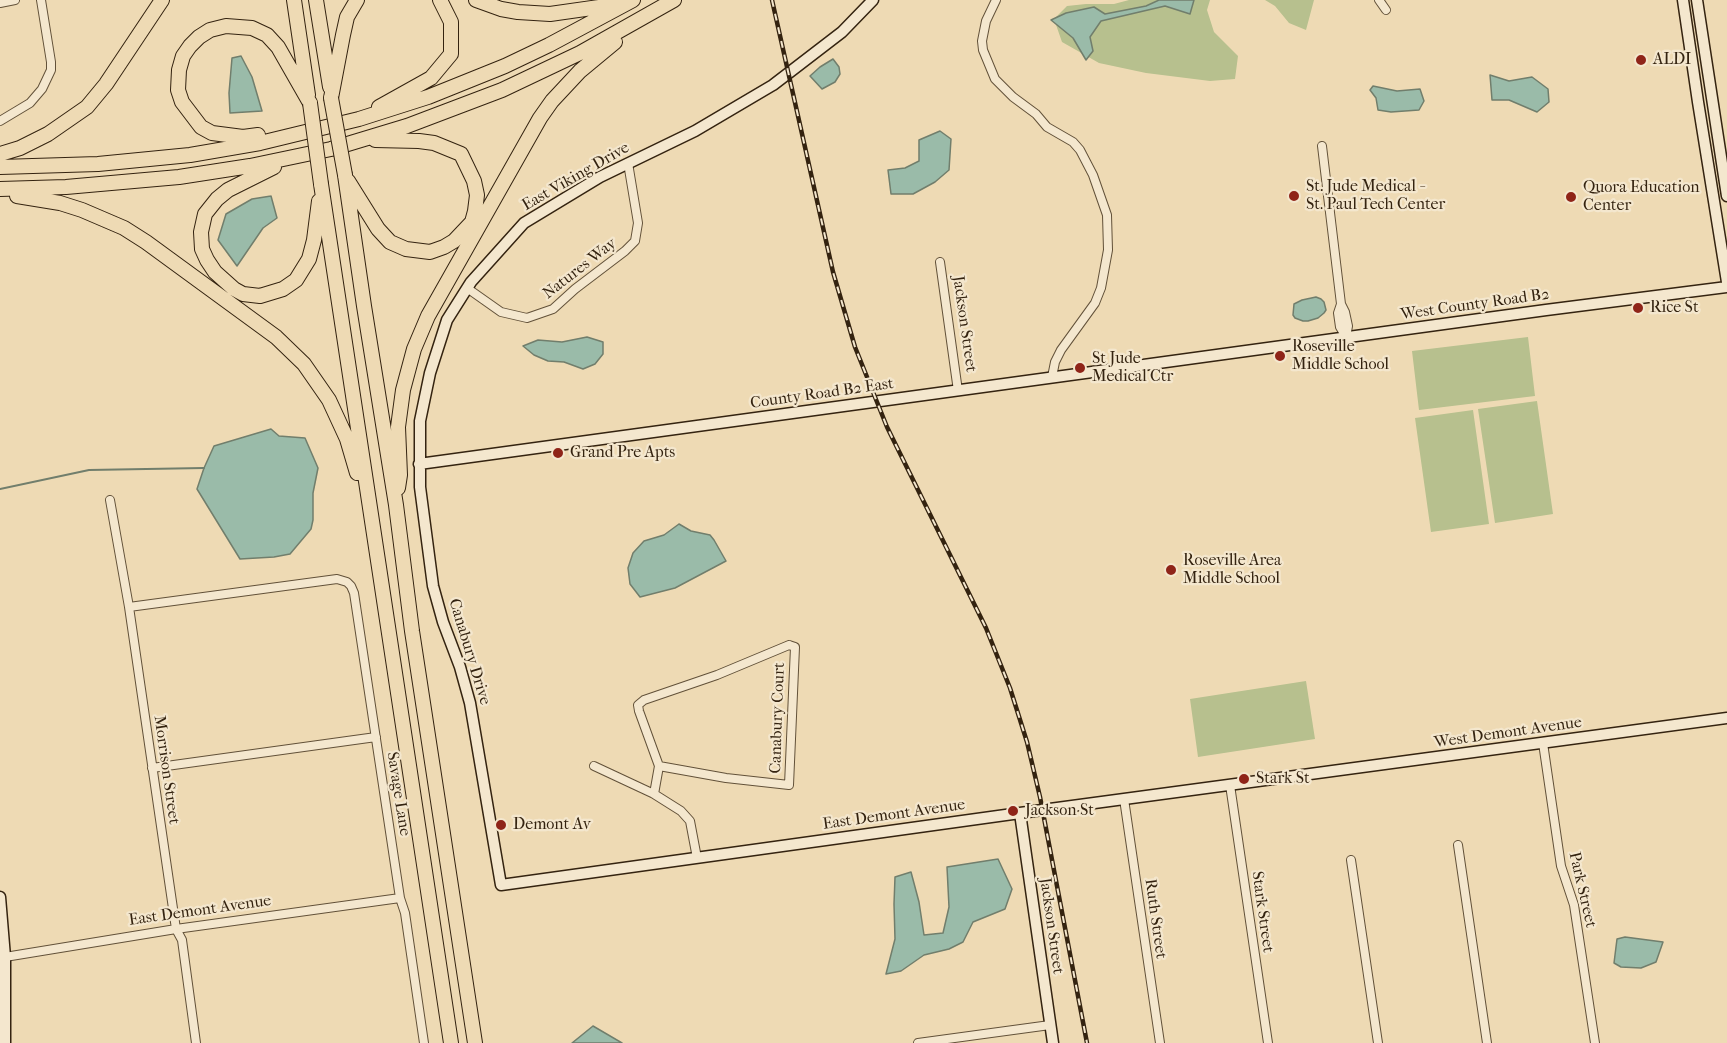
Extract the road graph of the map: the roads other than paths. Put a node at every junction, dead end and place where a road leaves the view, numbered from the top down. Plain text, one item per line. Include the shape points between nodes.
1 (15, 0) edge
2 (41, 0) edge
3 (162, 0) edge
4 (294, 0) edge
5 (316, 0) edge
6 (357, 0) edge
7 (440, 0) edge
8 (476, 0) edge
9 (621, 0) edge
10 (633, 0) edge
11 (676, 0) edge
12 (873, 0) edge
13 (996, 0) edge
14 (1379, 0) edge
15 (1683, 0) edge
16 (1697, 0) edge
17 (0, 3) edge
18 (1386, 10) dead end
19 (331, 94) junction
20 (309, 100) junction
21 (361, 118) junction
22 (0, 121) edge
23 (299, 134) junction
24 (364, 140) junction
25 (1322, 146) dead end
26 (0, 154) edge
27 (296, 157) junction
28 (628, 163) junction
29 (0, 166) edge
30 (346, 178) junction
31 (1726, 178) edge
32 (1711, 180) junction
33 (321, 184) junction
34 (0, 191) edge
35 (1727, 196) edge
36 (940, 262) dead end
37 (1727, 282) edge
38 (468, 288) junction
39 (1727, 288) edge
40 (1347, 337) junction
41 (1228, 353) joint
42 (1052, 377) junction
43 (958, 391) junction
44 (419, 464) junction
45 (110, 500) dead end
46 (396, 505) junction
47 (374, 531) junction
48 (129, 607) junction
49 (1727, 718) edge
50 (376, 737) junction
51 (1543, 743) junction
52 (594, 766) dead end
53 (659, 766) junction
54 (153, 768) junction
55 (1292, 777) joint
56 (1230, 785) junction
57 (654, 794) junction
58 (1124, 799) junction
59 (1020, 813) junction
60 (1458, 845) dead end
61 (697, 858) junction
62 (1351, 860) dead end
63 (501, 885) joint
64 (0, 897) edge
65 (400, 898) junction
66 (176, 929) junction
67 (5, 957) junction
68 (1050, 1025) junction
69 (5, 1043) edge
70 (196, 1043) edge
71 (424, 1043) edge
72 (451, 1043) edge
73 (475, 1043) edge
74 (918, 1043) edge
75 (1053, 1043) edge
76 (1160, 1043) edge
77 (1268, 1043) edge
78 (1378, 1043) edge
79 (1487, 1043) edge
80 (1595, 1043) edge

1 - 17 street
2 - 22 street via 51,70 42,88 26,105
3 - 26 highway via 87,107 48,134
4 - 20 highway
5 - 19 highway
6 - 19 highway via 347,17
7 - 21 highway via 451,22 451,54 431,78
8 - 9 highway via 501,9 550,14
10 - 21 highway via 505,66 428,97
11 - 24 highway via 538,74 476,101
11 - 46 highway via 599,54 552,101 428,316 403,390
12 - 28 street, East Viking Drive via 842,32 773,85 695,131
13 - 42 street via 982,41 995,79 1047,127 1080,150 1107,215 1108,250 1101,288 1095,303 1061,350
14 - 18 street
15 - 32 street
16 - 31 street
19 - 30 highway, bridge
20 - 23 highway via 279,47 252,28 226,26 210,30 183,56 178,90 201,127 212,133 243,137
20 - 33 highway, bridge
21 - 23 highway
23 - 29 highway via 153,159
24 - 27 highway
24 - 30 highway via 434,143 461,154 476,188 472,222 444,247 430,252 406,249 390,242 378,229
25 - 40 street
27 - 33 highway via 228,190 206,214 202,249 215,272 243,294 260,296 296,280 309,259 314,240
27 - 34 highway via 203,174
28 - 38 street, East Viking Drive via 524,224
28 - 38 street, Natures Way via 638,223 635,241 553,309 527,318 501,312
30 - 46 highway
31 - 32 street
31 - 35 street
32 - 37 street
33 - 47 highway
34 - 47 highway via 60,203 124,228 297,356 339,419
36 - 43 street, Jackson Street
38 - 44 street, East Viking Drive via 447,320 430,373 420,421
39 - 40 street, West County Road B2
40 - 41 street, West County Road B2
41 - 42 street, County Road B2 East
42 - 43 street, County Road B2 East
43 - 44 street, County Road B2 East
44 - 63 street, Canabury Drive via 433,586 470,703
45 - 48 street, Morrison Street
46 - 73 highway
47 - 72 highway
48 - 50 street, Savage Lane via 317,581 347,582 354,593
48 - 54 street, Morrison Street
49 - 51 street, West Demont Avenue
50 - 54 street
50 - 65 street, Savage Lane
51 - 55 street, West Demont Avenue
51 - 80 street, Park Street via 1561,866 1574,905
52 - 57 street
53 - 53 street, Canabury Court via 789,785 795,646 789,645 638,705
53 - 57 street
54 - 66 street, Morrison Street
55 - 56 street, East Demont Avenue
56 - 58 street, East Demont Avenue
56 - 77 street, Stark Street
57 - 61 street via 690,820
58 - 59 street, East Demont Avenue
58 - 76 street, Ruth Street
59 - 61 street, East Demont Avenue
59 - 68 street, Jackson Street
60 - 79 street
61 - 63 street, East Demont Avenue
62 - 78 street
64 - 67 street
65 - 66 street, East Demont Avenue
65 - 71 street, Savage Lane
66 - 67 street, East Demont Avenue
66 - 70 street, Morrison Street via 182,940
67 - 69 street
68 - 74 street
68 - 75 street, Jackson Street

